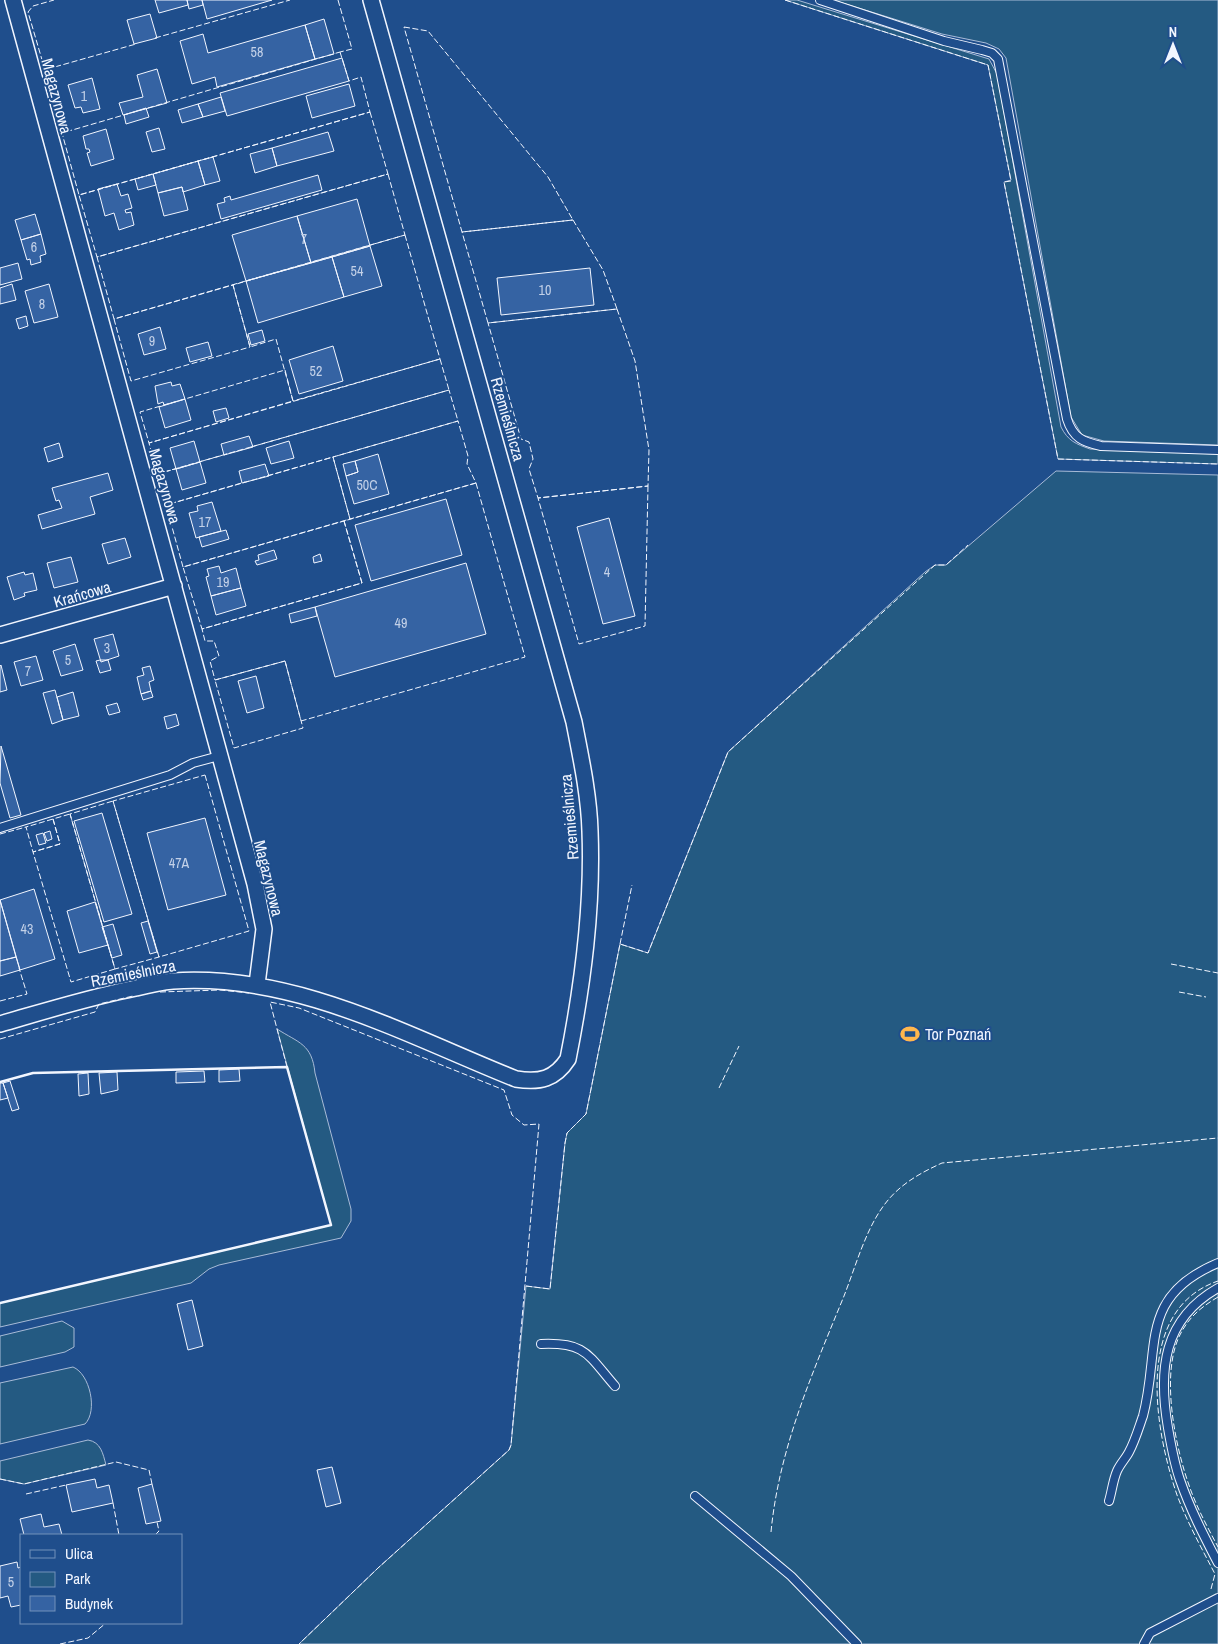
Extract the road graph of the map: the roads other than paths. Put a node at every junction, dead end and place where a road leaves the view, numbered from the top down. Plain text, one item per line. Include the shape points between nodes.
1 (13, 0) edge
2 (371, 0) edge
3 (820, 0) edge
4 (1218, 450) edge
5 (174, 586) junction
6 (0, 635) edge
7 (219, 756) junction
8 (0, 828) edge
9 (257, 984) junction
10 (0, 1024) edge
11 (1218, 1262) edge
12 (1218, 1288) edge
13 (541, 1344) dead end
14 (615, 1386) dead end
15 (695, 1496) dead end
16 (1109, 1501) dead end
17 (1218, 1563) edge
18 (1218, 1598) edge
19 (858, 1644) edge
20 (1144, 1644) edge

1 - 5 street, Magazynowa
2 - 9 street, Rzemieślnicza via 574,722 585,778 590,830 586,957 568,1059 561,1071 534,1082 516,1079 366,1017 306,996
3 - 4 lane via 944,41 992,53 998,60 1066,419 1076,438 1101,446
5 - 6 street, Krańcowa
5 - 7 street, Magazynowa
7 - 8 lane via 193,762 170,775
7 - 9 street, Magazynowa via 260,906 264,936
9 - 10 street, Rzemieślnicza via 171,981 109,993
11 - 16 lane via 1197,1272 1161,1309 1153,1338 1143,1415 1130,1450 1117,1471
12 - 17 lane via 1194,1305 1177,1326 1167,1353 1164,1389 1169,1436 1179,1478
13 - 14 lane via 574,1345 586,1353
15 - 19 lane via 790,1576
18 - 20 lane via 1150,1633

